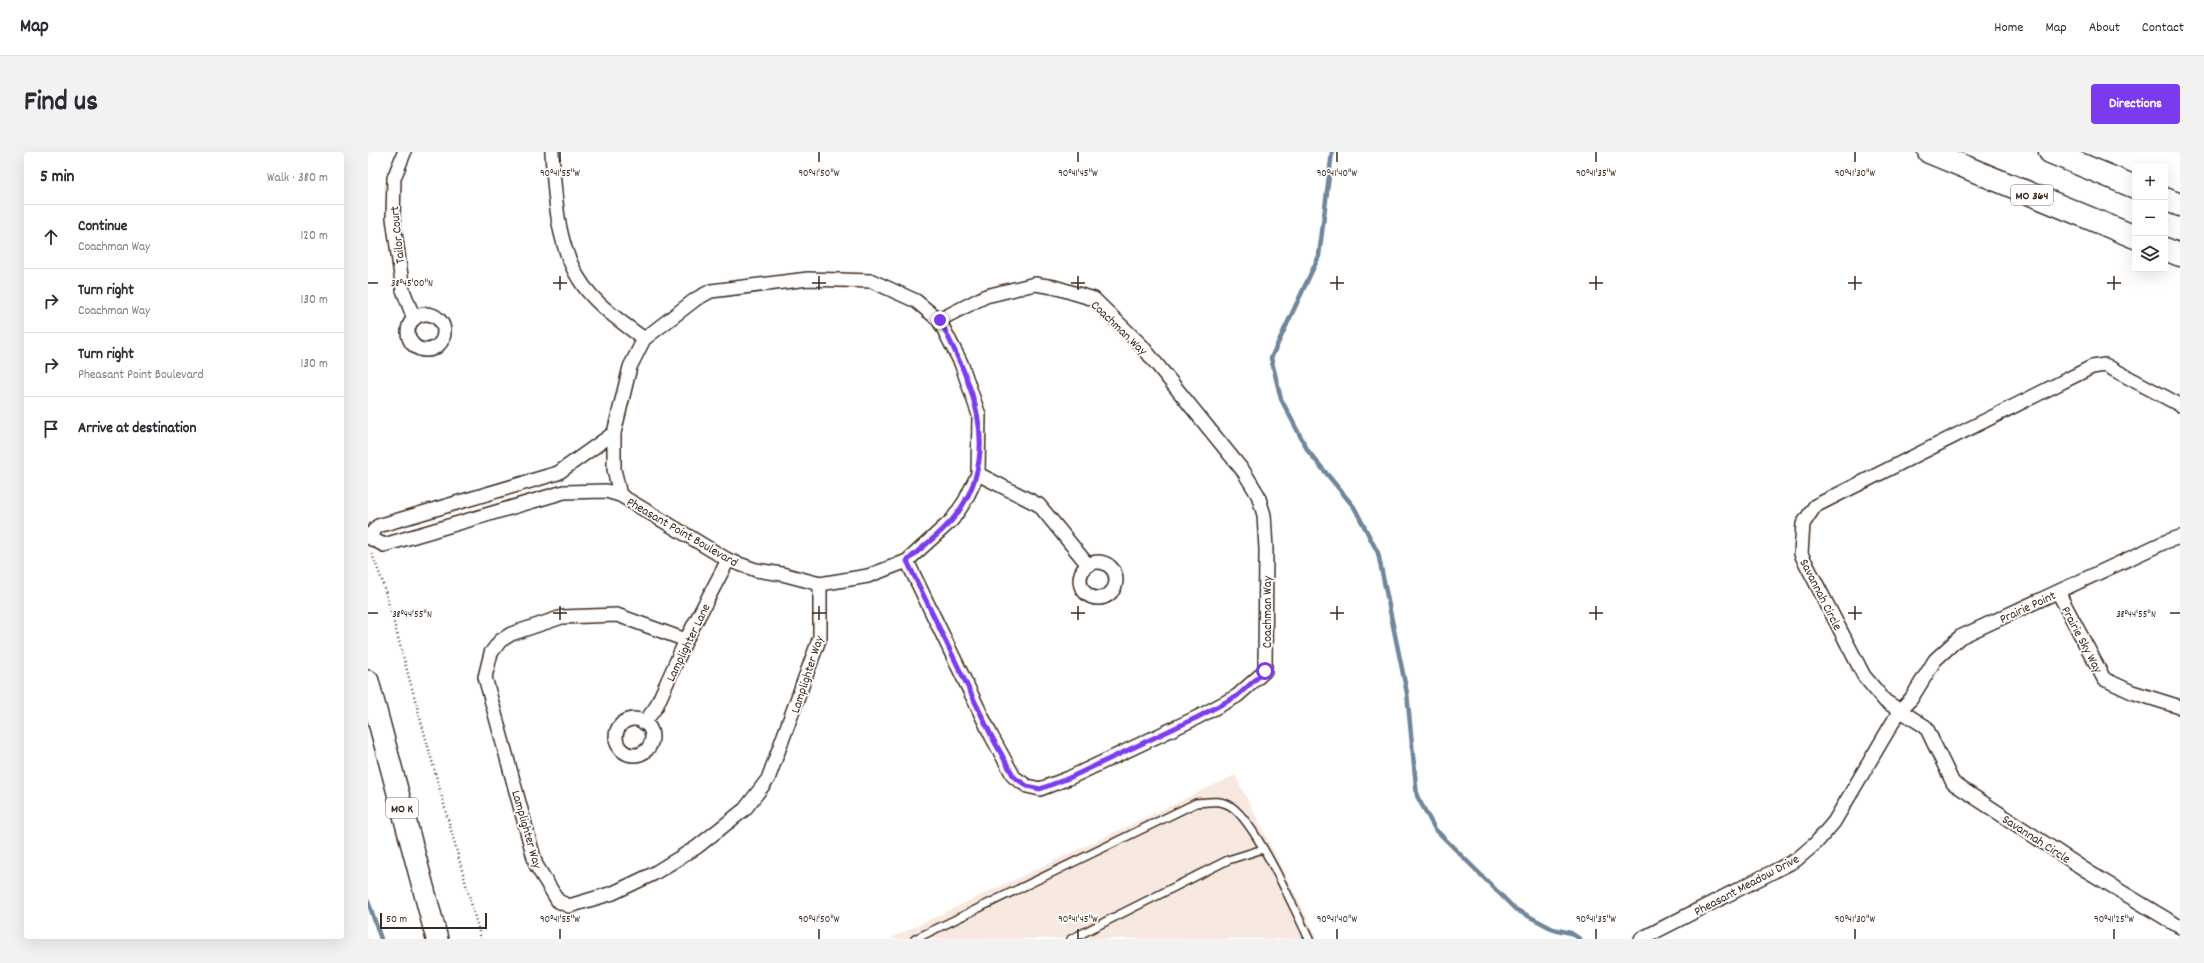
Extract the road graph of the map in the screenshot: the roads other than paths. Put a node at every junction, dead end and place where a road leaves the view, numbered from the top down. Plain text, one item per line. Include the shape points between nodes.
1 (404, 152) edge
2 (552, 152) edge
3 (1929, 152) edge
4 (2050, 152) edge
5 (2132, 186) edge
6 (2168, 200) edge
7 (2180, 205) edge
8 (2133, 236) edge
9 (2168, 250) edge
10 (2180, 255) edge
11 (414, 319) dead end
12 (940, 320) junction
13 (644, 339) junction
14 (2180, 405) edge
15 (614, 433) junction
16 (558, 473) junction
17 (978, 474) junction
18 (564, 492) junction
19 (486, 494) junction
20 (620, 495) junction
21 (492, 513) junction
22 (2180, 537) edge
23 (369, 542) edge
24 (728, 560) junction
25 (907, 561) junction
26 (1088, 565) dead end
27 (820, 584) junction
28 (2058, 592) junction
29 (686, 640) junction
30 (368, 681) edge
31 (2180, 707) edge
32 (1900, 710) junction
33 (644, 723) dead end
34 (1263, 849) junction
35 (2180, 927) edge
36 (437, 939) edge
37 (915, 939) edge
38 (1071, 939) edge
39 (1310, 939) edge
40 (1641, 939) edge

1 - 11 street, Tailor Court via 394,178 393,218 403,290
2 - 13 street via 554,186 564,249 578,280 609,312
3 - 8 highway, MO 364
4 - 5 highway
6 - 7 highway
9 - 10 highway
12 - 13 street, Pheasant Point Boulevard via 916,301 872,281 808,279 711,291 696,299
12 - 17 street, Pheasant Point Boulevard via 961,363 979,415
12 - 25 street, Coachman Way via 986,296 1035,284 1094,299 1142,346 1244,472 1258,494 1264,514 1266,549 1265,671 1237,696 1198,717 1069,778 1040,789 1027,786 1014,777 992,737
13 - 15 street, Pheasant Point Boulevard via 630,367
14 - 32 street, Savannah Circle via 2105,366 2092,367 1815,506 1803,524 1801,554 1864,676 1885,701
15 - 16 street
15 - 20 street, Pheasant Point Boulevard via 614,469
16 - 18 street
16 - 19 street
17 - 25 street, Pheasant Point Boulevard via 959,511
17 - 26 street via 1039,505
18 - 20 street, Pheasant Point Boulevard via 606,491
18 - 21 street, Pheasant Point Boulevard
19 - 21 street
19 - 23 street via 378,526
20 - 24 street, Pheasant Point Boulevard
21 - 23 street, Pheasant Point Boulevard via 384,546
22 - 28 street, Prairie Point
24 - 27 street, Pheasant Point Boulevard via 756,570
24 - 29 street, Lamplighter Lane
25 - 27 street, Pheasant Point Boulevard via 868,576
27 - 29 street, Lamplighter Way via 820,637 768,779 745,809 697,847 653,874 613,893 584,902 569,906 558,902 534,858 486,677 491,653 500,641 511,634 562,617 617,615
28 - 31 street, Prairie Sky Way via 2104,679 2132,692
28 - 32 street, Prairie Point via 1960,637 1935,660 1911,699
29 - 33 street, Lamplighter Lane via 656,707
30 - 36 main road, MO K
32 - 35 street, Savannah Circle via 1926,727 1953,783 2087,871
32 - 40 street, Pheasant Meadow Drive via 1834,822 1816,843 1796,860
34 - 37 lane via 1243,818 1232,807 1219,801 1196,803
34 - 38 lane via 1228,860
34 - 39 lane

